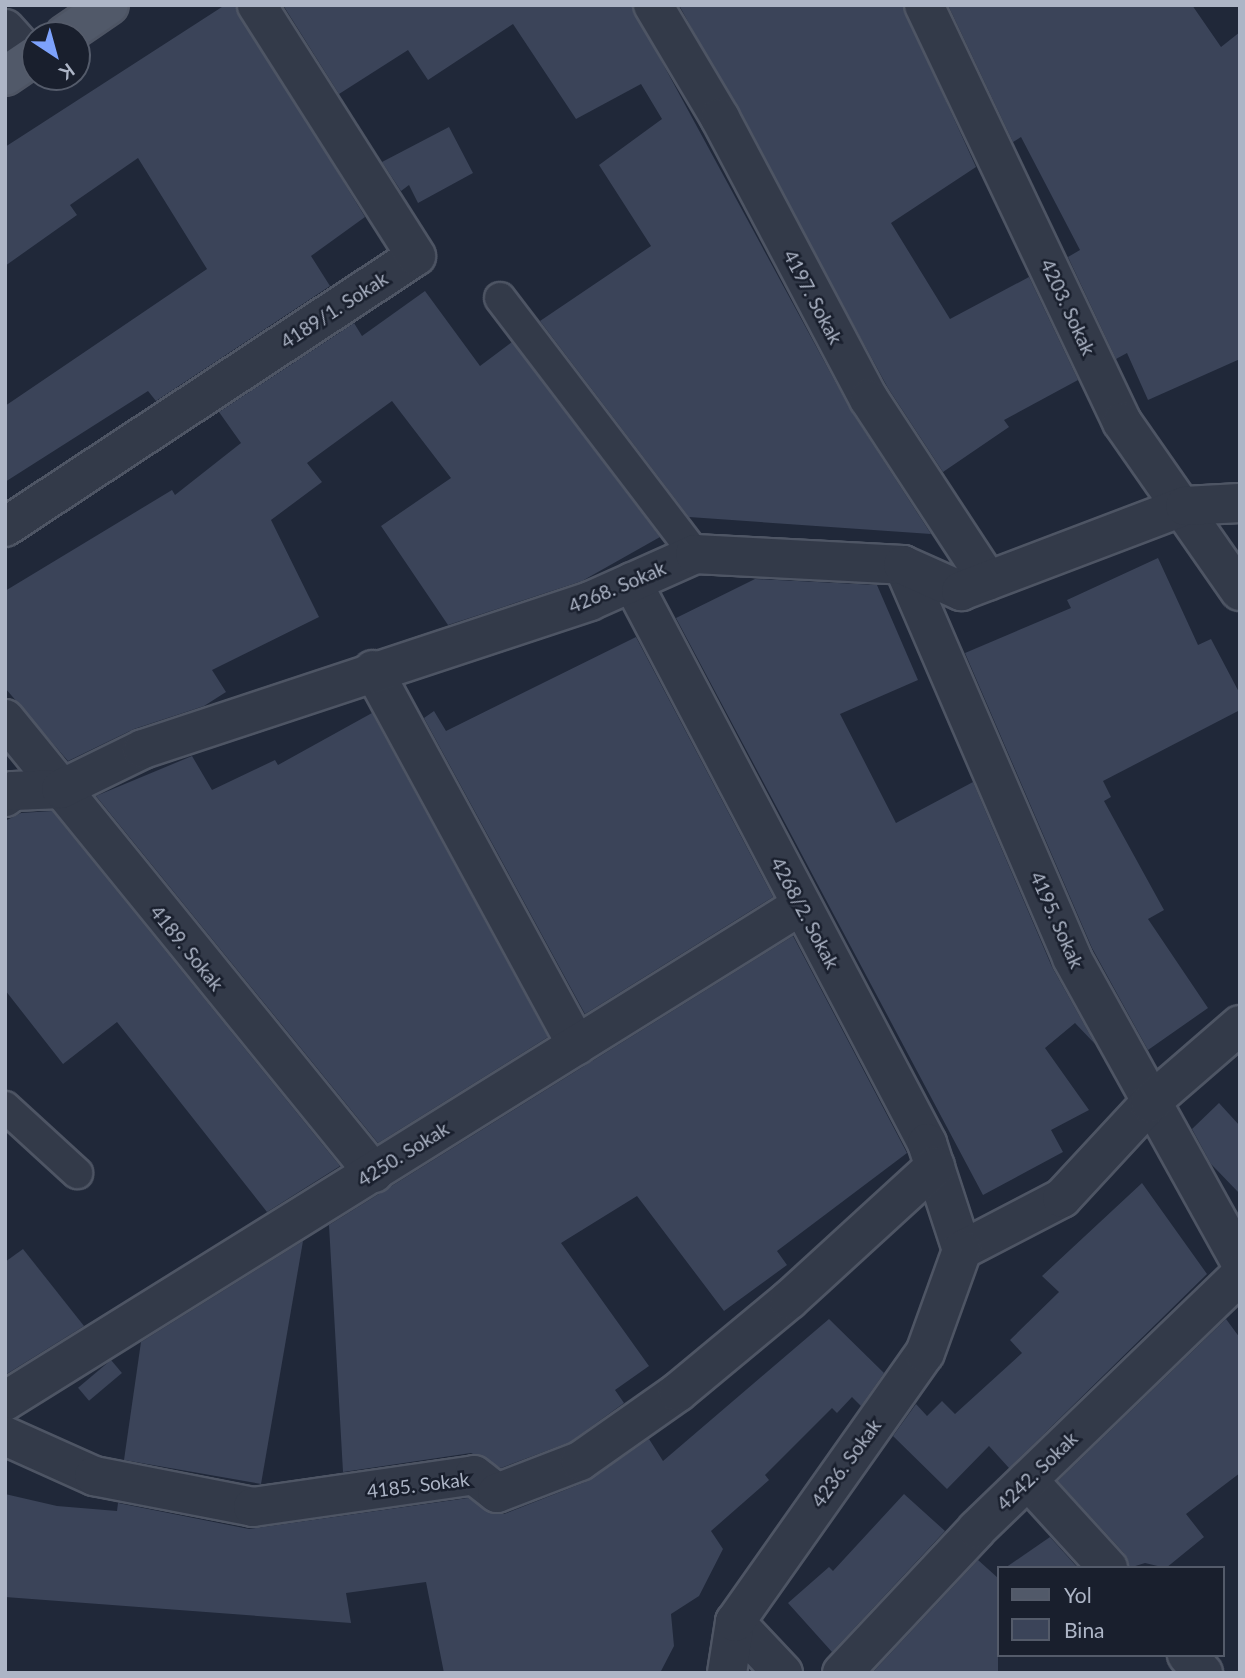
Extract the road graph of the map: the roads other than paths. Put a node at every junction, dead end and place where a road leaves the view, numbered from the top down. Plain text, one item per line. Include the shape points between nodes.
1 (109, 5) edge
2 (257, 5) edge
3 (653, 5) edge
4 (928, 7) edge
5 (86, 21) edge
6 (5, 29) edge
7 (21, 58) edge
8 (500, 298) dead end
9 (1240, 503) edge
10 (1185, 506) junction
11 (5, 527) edge
12 (695, 554) junction
13 (902, 565) junction
14 (988, 581) junction
15 (632, 582) junction
16 (1240, 592) edge
17 (373, 670) junction
18 (5, 719) edge
19 (61, 789) junction
20 (5, 797) edge
21 (800, 906) junction
22 (1240, 1025) edge
23 (577, 1045) junction
24 (1150, 1103) junction
25 (5, 1108) edge
26 (934, 1166) junction
27 (77, 1173) dead end
28 (373, 1173) junction
29 (962, 1251) junction
30 (1240, 1261) edge
31 (1240, 1275) edge
32 (5, 1401) edge
33 (5, 1436) edge
34 (1028, 1480) junction
35 (1106, 1566) edge
36 (735, 1622) junction
37 (1189, 1657) edge
38 (727, 1673) edge
39 (783, 1673) edge
40 (842, 1673) edge
41 (1203, 1673) edge

1 - 5 main road
2 - 11 street, 4189/1. Sokak via 416,256
3 - 14 street, 4197. Sokak via 720,118 869,399
4 - 10 street, 4203. Sokak via 1122,422
6 - 7 street
8 - 12 lane
9 - 10 street, 4268. Sokak
10 - 14 street, 4268. Sokak
10 - 16 street, 4203. Sokak
12 - 13 street, 4268. Sokak
12 - 15 street, 4268. Sokak
13 - 14 street, 4268. Sokak via 961,591
13 - 24 street, 4195. Sokak via 1072,958
15 - 17 street, 4268. Sokak
15 - 21 street, 4268/2. Sokak
17 - 19 street, 4268. Sokak via 143,749
17 - 23 street
18 - 19 street, 4189. Sokak
19 - 20 street, 4268. Sokak via 13,791
19 - 28 street, 4189. Sokak
21 - 23 street, 4250. Sokak
21 - 26 street, 4268/2. Sokak
22 - 24 street
23 - 28 street, 4250. Sokak
24 - 29 street via 1062,1198
24 - 30 street, 4195. Sokak
25 - 27 lane
26 - 29 street, 4268/2. Sokak
26 - 33 street, 4185. Sokak via 789,1300 678,1392 580,1461 497,1493 474,1475 253,1507 94,1476
28 - 32 street, 4250. Sokak
29 - 36 street, 4236. Sokak via 925,1353
31 - 34 street, 4242. Sokak
34 - 35 street
34 - 40 street, 4242. Sokak
36 - 38 street, 4236. Sokak
36 - 39 street
37 - 41 street

